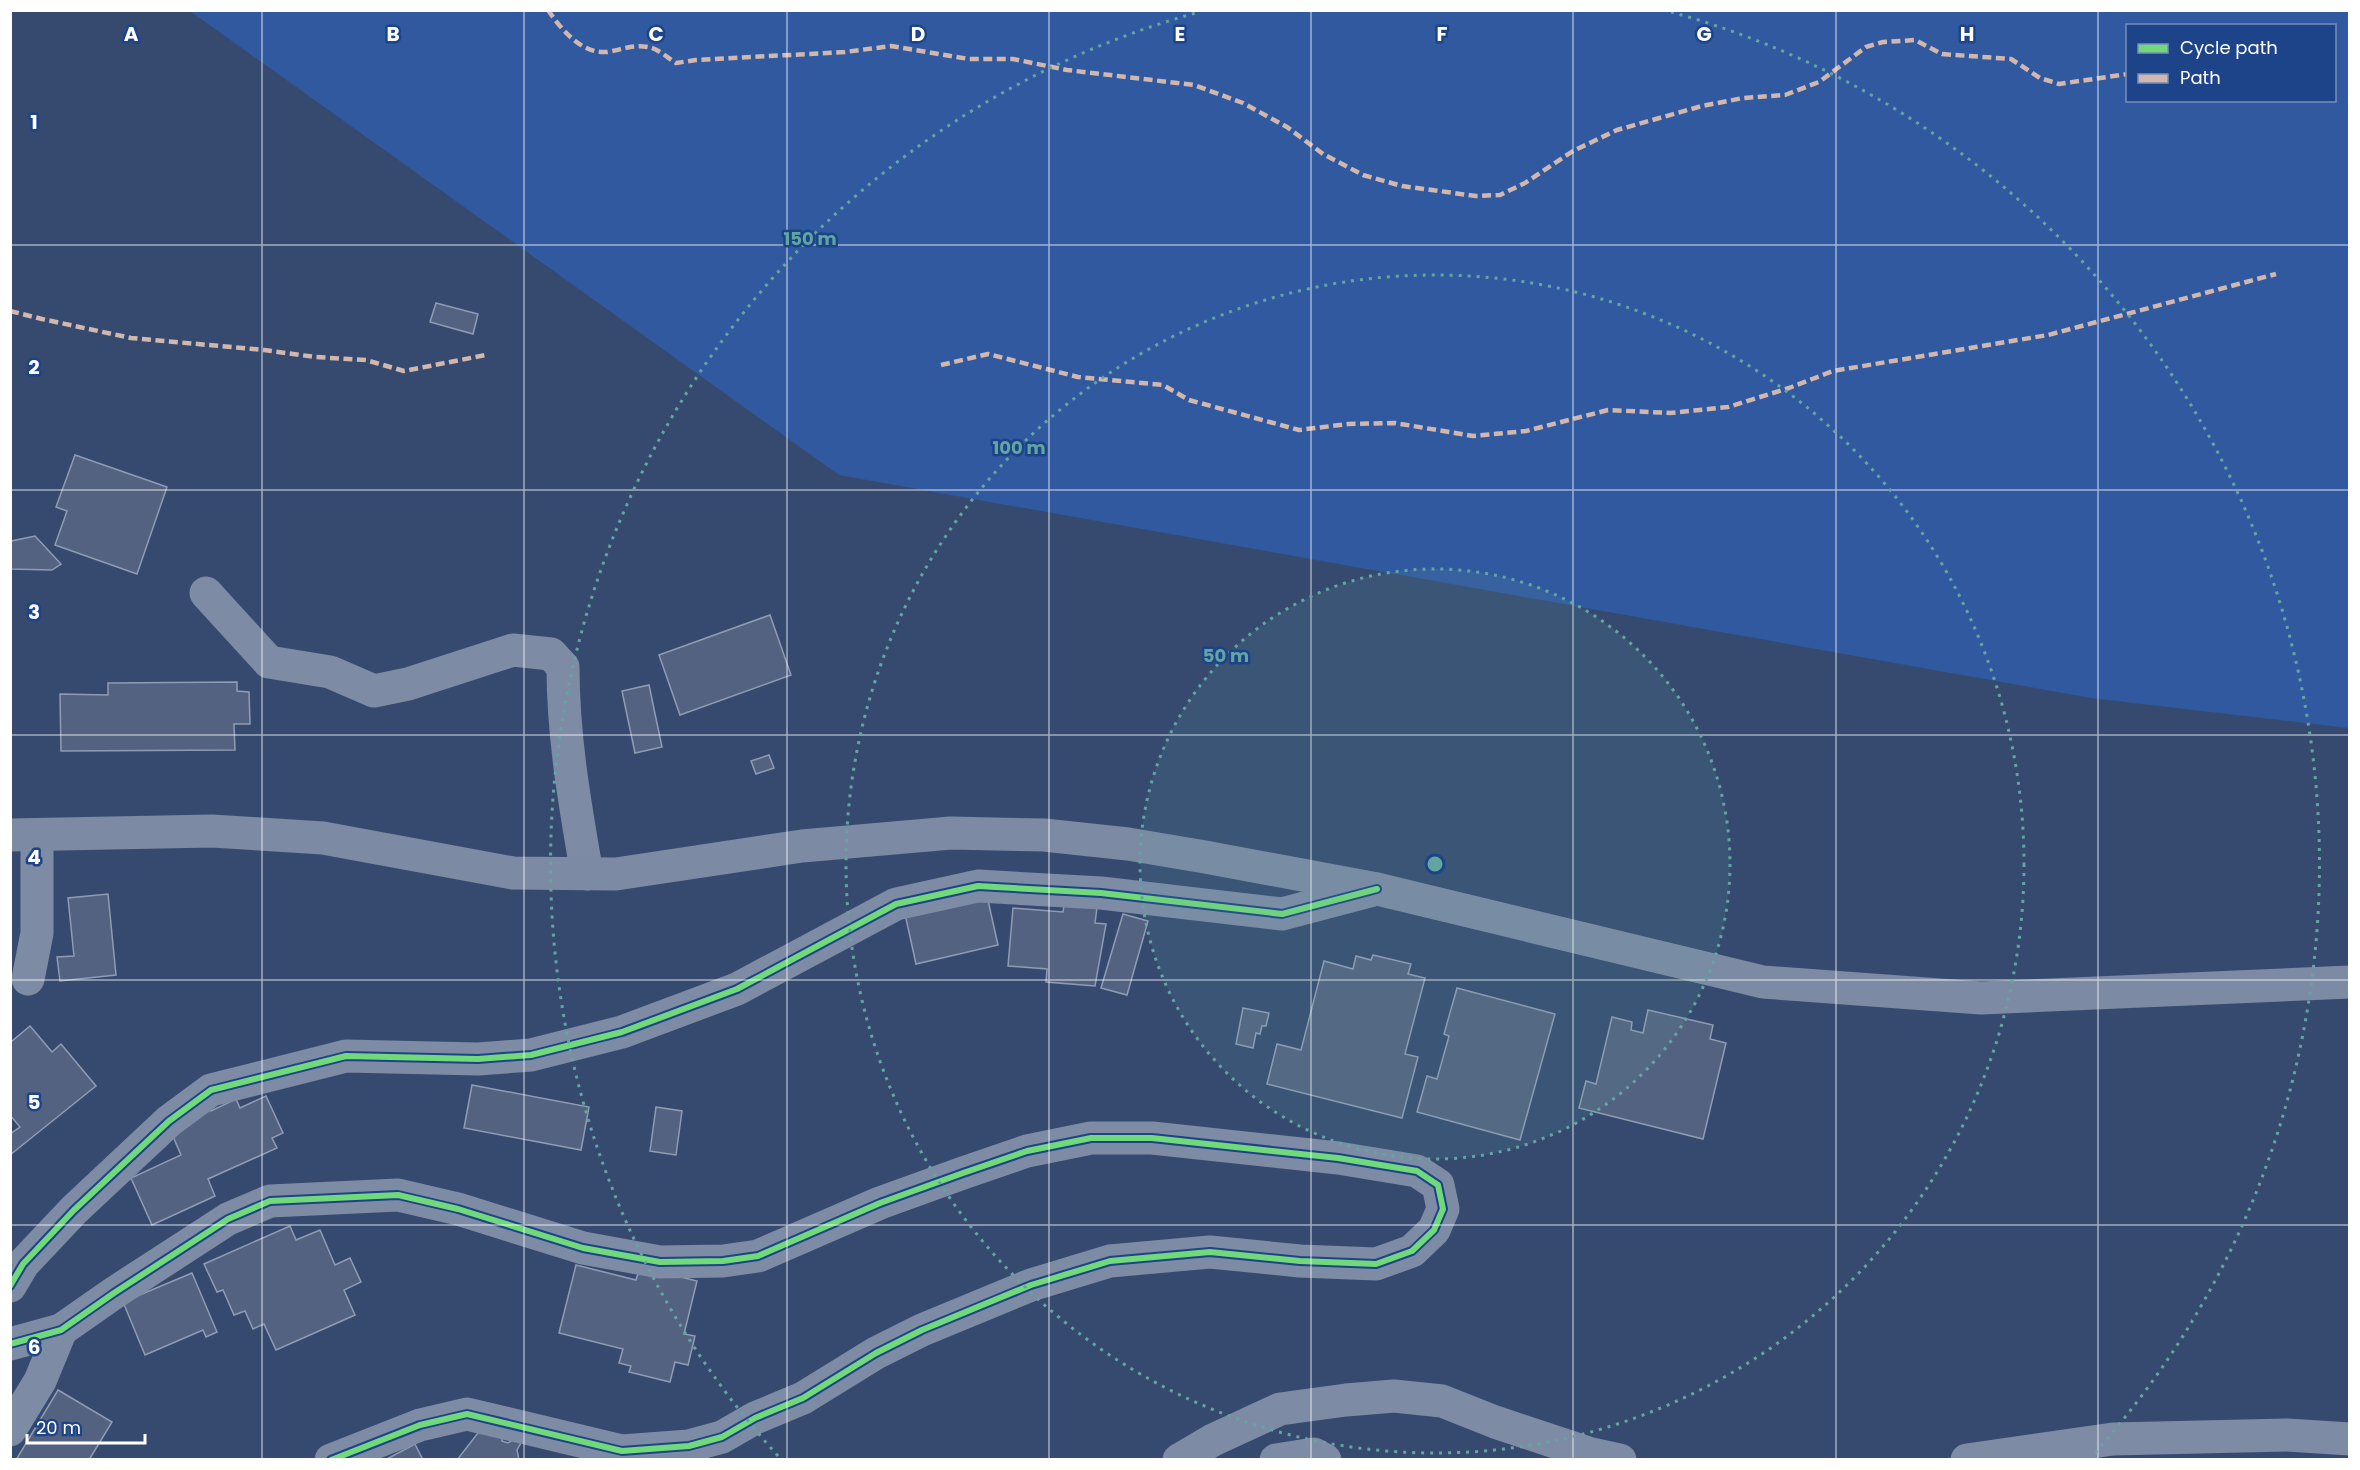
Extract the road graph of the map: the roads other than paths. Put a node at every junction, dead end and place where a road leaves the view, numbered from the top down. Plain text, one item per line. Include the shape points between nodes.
1 (206, 593) dead end
2 (24, 835) edge
3 (587, 874) junction
4 (1377, 889) junction
5 (28, 979) dead end
6 (2349, 982) edge
7 (10, 1286) edge
8 (61, 1330) junction
9 (11, 1343) edge
10 (10, 1430) edge
11 (2349, 1439) edge
12 (331, 1460) edge
13 (1179, 1460) edge
14 (1276, 1460) edge
15 (1325, 1460) edge
16 (1620, 1460) edge
17 (1967, 1460) edge

1 - 3 street via 269,662 330,672 374,691 513,650 551,654 563,668 563,706
2 - 3 main road via 212,831 322,838 513,873
2 - 5 street via 37,933
3 - 4 main road via 616,874 802,846 951,833 1044,835 1128,844
4 - 6 main road via 1762,982 1981,998
4 - 7 street via 1282,914 1101,893 978,886 896,904 737,989 622,1032 531,1055 478,1059 346,1056 211,1090 169,1121 74,1210 23,1264
8 - 9 street
8 - 10 street via 40,1381
8 - 12 street via 228,1219 270,1201 398,1195 458,1209 583,1248 660,1262 758,1256 880,1203 1027,1150 1091,1138 1152,1138 1338,1158 1417,1171 1438,1185 1443,1209 1434,1230 1412,1251 1376,1264 1210,1252 1110,1261 1032,1285 922,1330 803,1398 722,1437 689,1446 622,1451 467,1414 420,1425
11 - 17 street via 2287,1435 2113,1439
13 - 16 street via 1280,1409 1394,1396 1442,1401 1588,1453
14 - 15 street via 1314,1454

